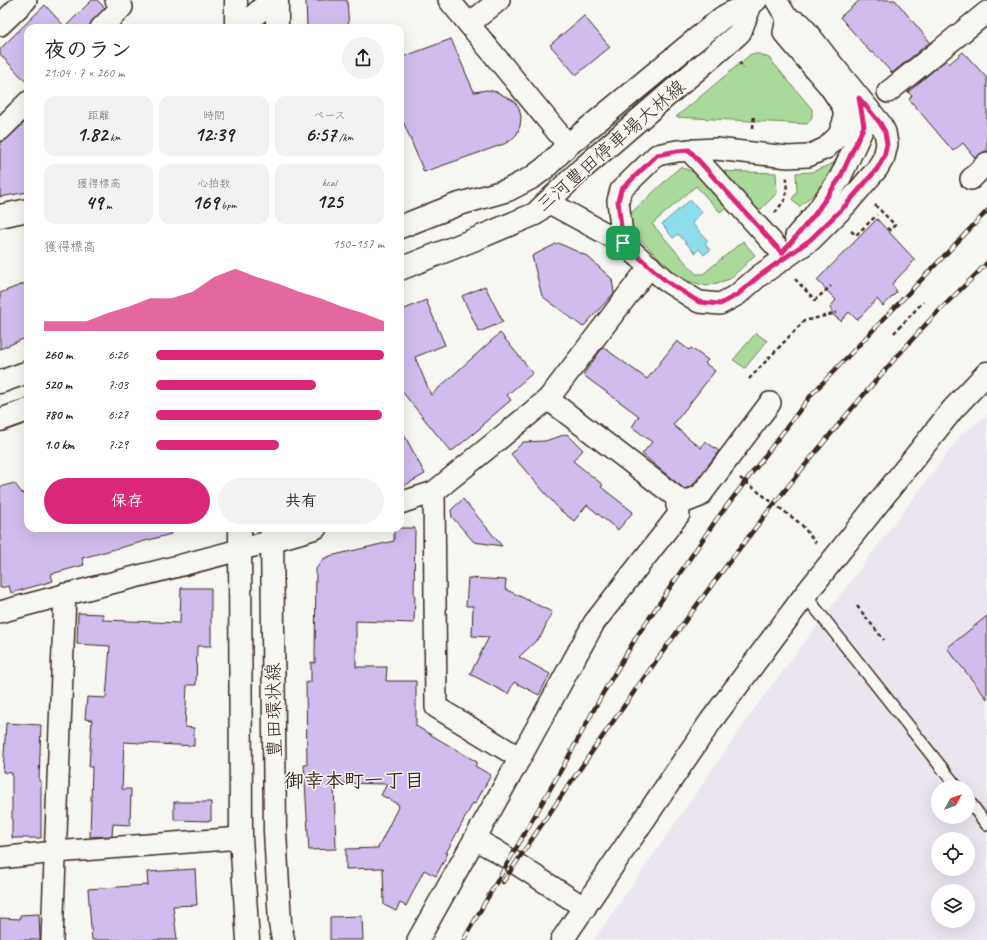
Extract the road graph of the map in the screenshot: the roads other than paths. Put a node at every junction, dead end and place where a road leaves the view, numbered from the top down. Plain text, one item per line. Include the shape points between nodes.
1 (26, 0) edge
2 (116, 0) edge
3 (236, 0) edge
4 (271, 0) edge
5 (277, 0) edge
6 (449, 0) edge
7 (499, 0) edge
8 (776, 0) edge
9 (753, 3) edge
10 (987, 12) edge
11 (787, 18) junction
12 (105, 24) edge
13 (236, 24) edge
14 (245, 24) edge
15 (277, 24) edge
16 (469, 24) junction
17 (0, 25) edge
18 (888, 92) dead end
19 (859, 98) junction
20 (24, 106) edge
21 (0, 130) edge
22 (568, 145) junction
23 (689, 150) junction
24 (987, 163) edge
25 (971, 179) dead end
26 (548, 202) junction
27 (24, 211) edge
28 (0, 216) edge
29 (404, 225) edge
30 (623, 243) junction
31 (782, 253) junction
32 (650, 266) junction
33 (404, 267) edge
34 (759, 276) junction
35 (24, 373) edge
36 (987, 373) edge
37 (0, 382) edge
38 (548, 399) junction
39 (770, 403) dead end
40 (24, 411) edge
41 (0, 420) edge
42 (434, 492) junction
43 (404, 502) edge
44 (677, 505) junction
45 (240, 532) edge
46 (291, 532) edge
47 (272, 535) edge
48 (240, 550) junction
49 (65, 594) junction
50 (805, 595) junction
51 (0, 612) edge
52 (520, 758) junction
53 (952, 780) edge
54 (975, 809) edge
55 (987, 825) edge
56 (241, 838) junction
57 (475, 839) junction
58 (55, 852) junction
59 (0, 858) edge
60 (585, 908) junction
61 (52, 940) edge
62 (248, 940) edge
63 (283, 940) edge
64 (418, 940) edge
65 (562, 940) edge

1 - 17 street
2 - 12 street via 122,7
3 - 13 main road
4 - 14 main road
5 - 15 main road
6 - 16 street
7 - 16 street
8 - 11 street
9 - 22 main road, 三河豊田停車場大林線 via 722,18
9 - 26 main road, 三河豊田停車場大林線 via 737,35 583,168
10 - 18 street
11 - 19 street via 801,24
11 - 23 street via 784,33 830,87 844,108 844,121 839,135 826,148 808,156 788,157
16 - 22 street
19 - 31 street via 864,126 840,178 815,214
19 - 34 street via 885,132 887,144 884,157 846,205 810,240
20 - 21 street
22 - 29 main road, 三河豊田停車場大林線 via 545,168 508,190 456,205
23 - 30 street via 657,155 621,190 618,201
23 - 31 street
24 - 25 street
26 - 30 street
26 - 33 main road, 三河豊田停車場大林線 via 535,214
27 - 28 main road
30 - 32 street
31 - 34 street
32 - 34 street via 666,281 699,302 720,304 737,295
32 - 38 street
35 - 37 main road
36 - 50 main road via 954,409
38 - 42 street
38 - 44 street via 676,497
39 - 44 street via 700,496
40 - 41 main road
42 - 43 street
42 - 52 street via 436,707
44 - 52 street via 679,514 594,624
45 - 48 main road, 豊田環状線
46 - 47 street
47 - 48 street
47 - 63 main road, 豊田環状線 via 275,830
48 - 49 street
48 - 56 main road, 豊田環状線
49 - 51 street
49 - 58 street
50 - 53 lane
50 - 60 main road via 712,721
52 - 57 street
54 - 55 lane
56 - 58 street
56 - 62 main road, 豊田環状線
57 - 60 street
57 - 64 street
58 - 59 street
58 - 61 street
60 - 65 main road

